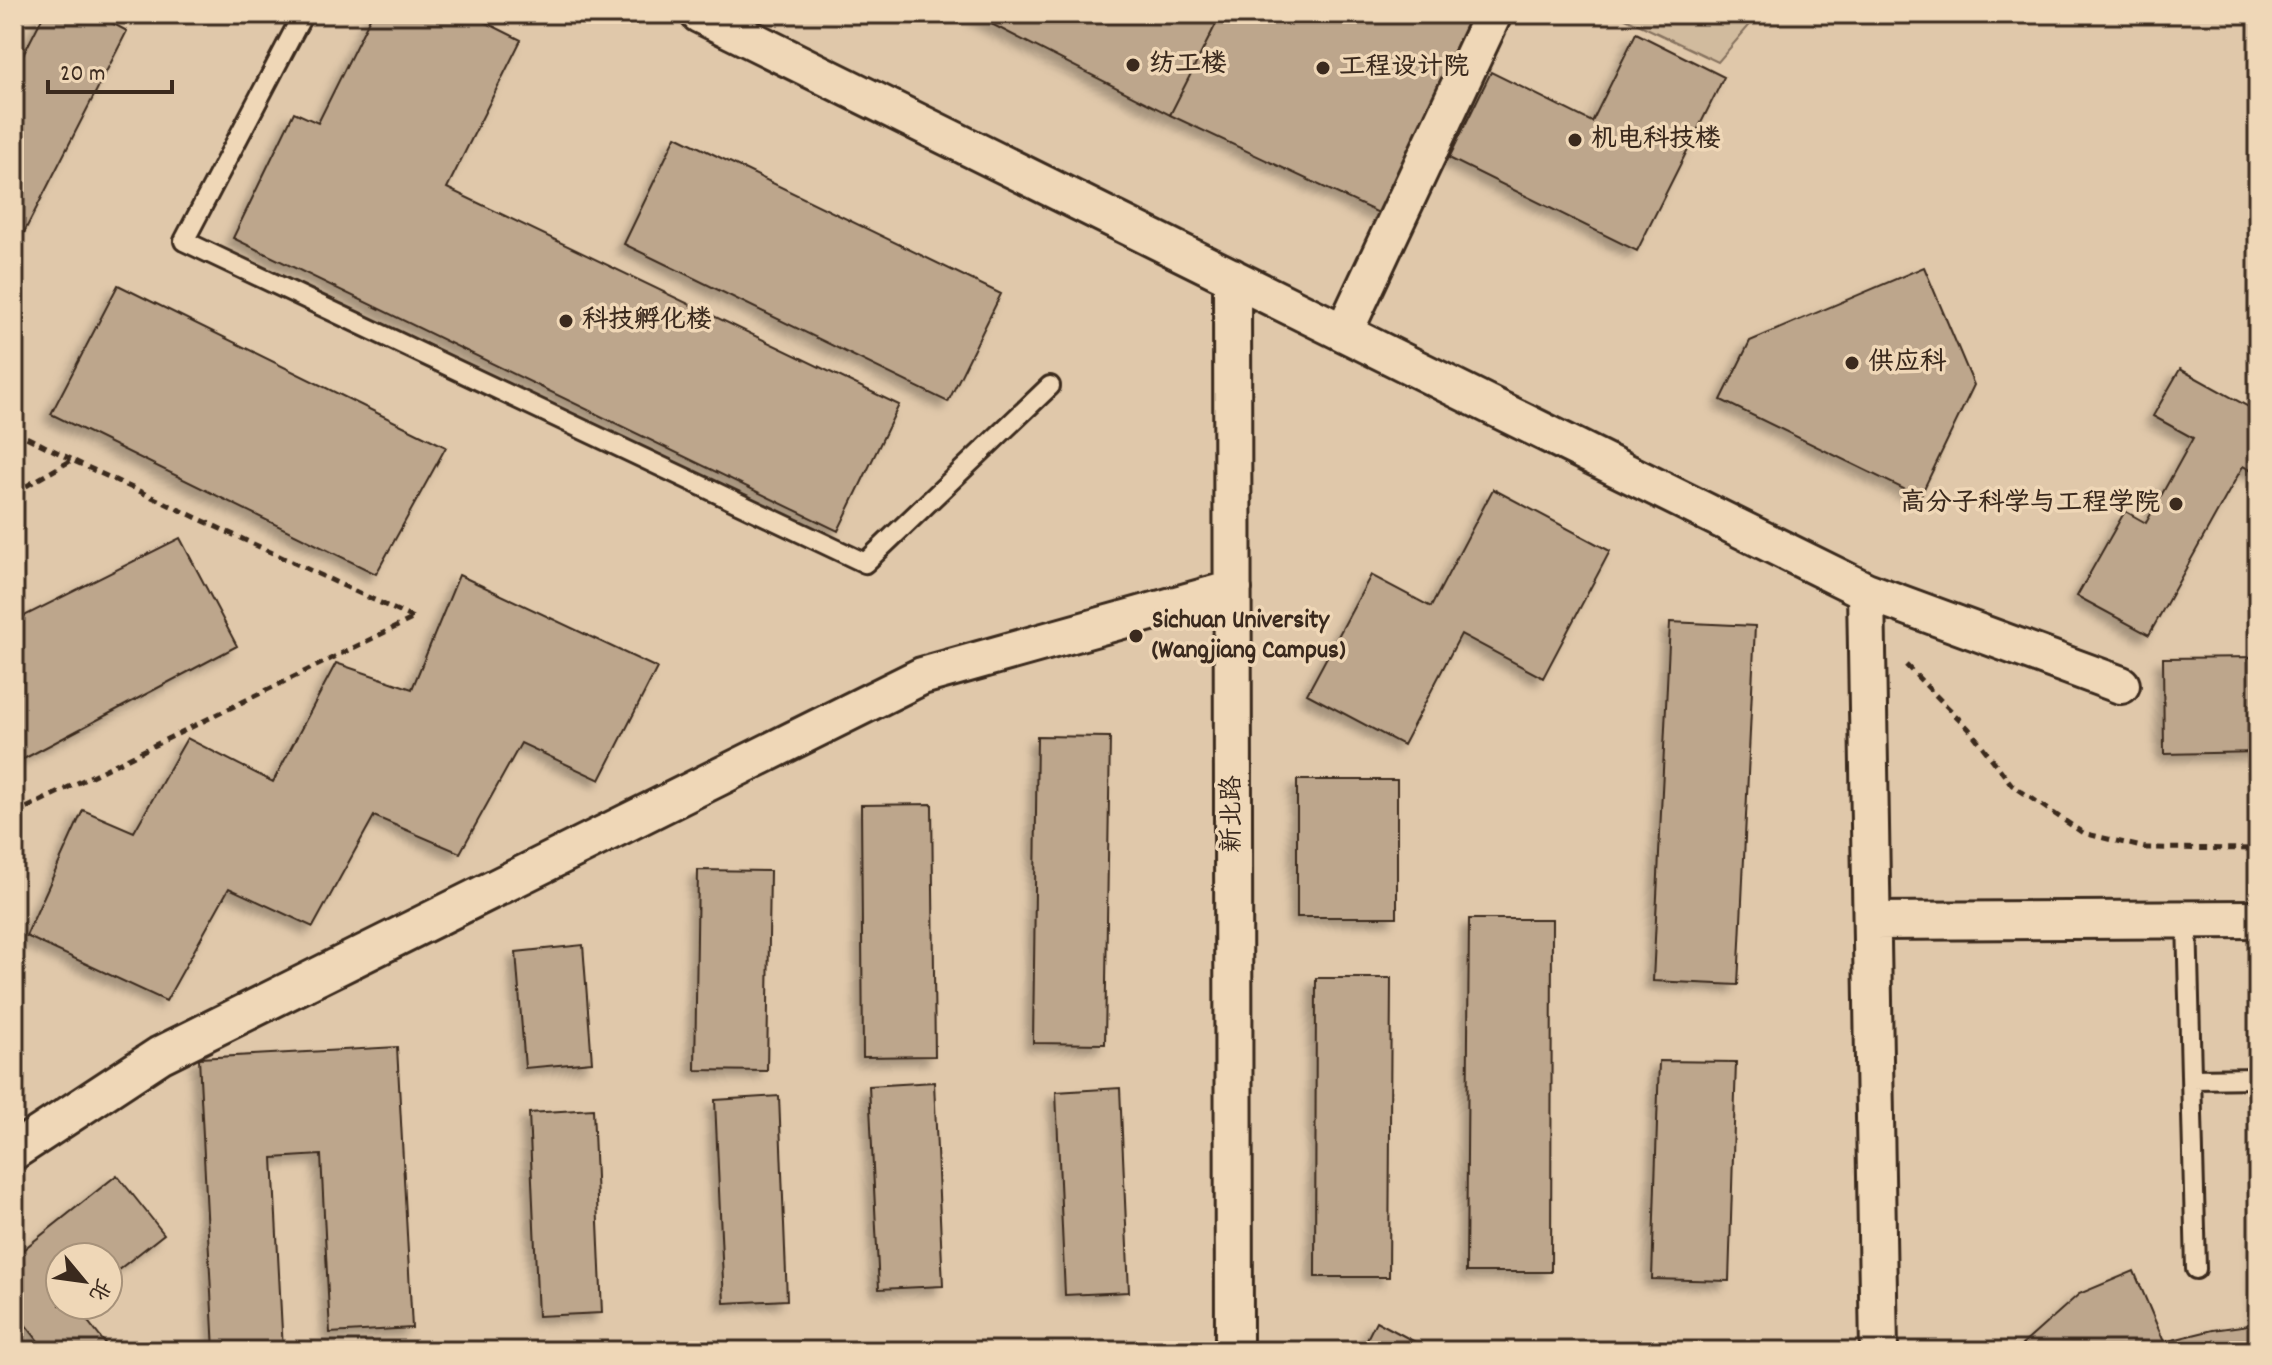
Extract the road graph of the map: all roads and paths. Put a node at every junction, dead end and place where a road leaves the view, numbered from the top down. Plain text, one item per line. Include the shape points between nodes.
1 (303, 14) edge
2 (699, 14) edge
3 (1493, 14) edge
4 (1232, 277) junction
5 (1344, 332) junction
6 (1050, 386) dead end
7 (14, 431) edge
8 (72, 460) junction
9 (14, 493) edge
10 (1233, 589) junction
11 (1866, 608) junction
12 (2121, 685) dead end
13 (14, 814) edge
14 (2258, 849) edge
15 (2258, 919) edge
16 (2187, 920) junction
17 (1872, 921) junction
18 (2258, 1078) edge
19 (2192, 1079) junction
20 (14, 1151) edge
21 (2196, 1269) dead end
22 (1234, 1351) edge
23 (1879, 1351) edge

1 - 6 lane via 184,241 865,563
2 - 4 street
3 - 5 street
4 - 5 street
4 - 10 street, 新北路
5 - 11 street
7 - 8 path
8 - 9 path
8 - 13 path via 414,618
10 - 20 street via 922,676 160,1055
10 - 22 street, 新北路
11 - 12 street
11 - 14 path via 2012,785 2083,833 2146,848
11 - 17 street
15 - 16 street
16 - 17 street
16 - 19 lane
17 - 23 street
18 - 19 lane
19 - 21 lane

